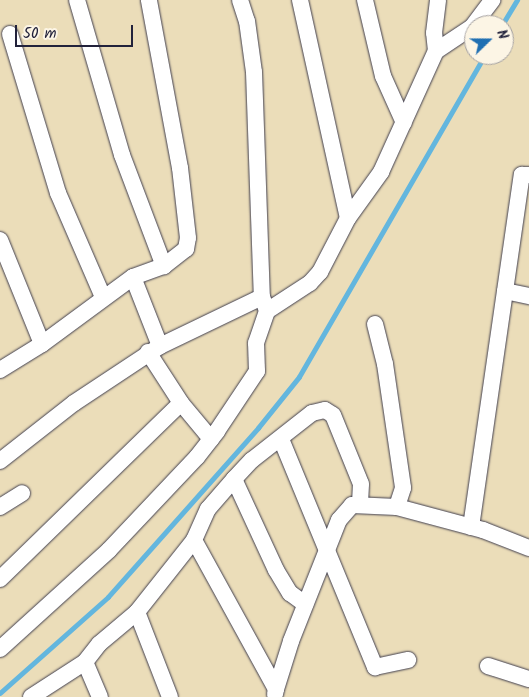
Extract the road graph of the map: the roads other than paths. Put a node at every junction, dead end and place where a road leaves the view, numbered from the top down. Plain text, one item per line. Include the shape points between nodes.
1 (77, 0) edge
2 (149, 0) edge
3 (240, 0) edge
4 (300, 0) edge
5 (365, 0) edge
6 (492, 0) edge
7 (441, 2) edge
8 (10, 34) dead end
9 (436, 51) junction
10 (404, 123) junction
11 (529, 175) edge
12 (348, 218) junction
13 (0, 240) edge
14 (164, 266) junction
15 (133, 277) junction
16 (505, 291) junction
17 (529, 296) edge
18 (103, 297) junction
19 (265, 304) junction
20 (375, 324) dead end
21 (42, 344) junction
22 (154, 349) junction
23 (0, 370) edge
24 (181, 403) junction
25 (211, 439) junction
26 (281, 439) junction
27 (0, 461) edge
28 (234, 479) junction
29 (22, 493) dead end
30 (360, 503) junction
31 (397, 506) junction
32 (0, 507) edge
33 (477, 529) junction
34 (194, 540) junction
35 (529, 548) edge
36 (327, 551) junction
37 (0, 579) edge
38 (305, 604) junction
39 (137, 612) junction
40 (0, 649) edge
41 (408, 660) dead end
42 (85, 662) junction
43 (488, 666) dead end
44 (529, 679) edge
45 (275, 693) edge
46 (31, 697) edge
47 (100, 697) edge
48 (170, 697) edge

1 - 14 street via 122,155
2 - 14 street via 180,168 188,238 186,249
3 - 19 street via 247,21 254,72
4 - 12 street
5 - 10 street via 383,76
6 - 9 street via 472,27
7 - 9 street via 434,33
8 - 18 street via 58,193
9 - 10 street
10 - 12 street via 381,172
11 - 16 street via 522,175
12 - 19 street via 320,272 310,283
13 - 21 street
14 - 15 street
15 - 18 street
15 - 22 street
16 - 17 street
16 - 33 street
18 - 21 street
19 - 22 street
19 - 25 street via 256,343 257,371
20 - 31 street via 385,364 403,488
21 - 23 street
22 - 24 street
22 - 27 street via 74,403
24 - 25 street
24 - 37 street
25 - 40 street via 109,550
26 - 28 street via 252,460
26 - 30 street via 312,413 331,412 361,484
26 - 36 street
28 - 34 street via 208,508
28 - 38 street via 276,570 290,592
29 - 32 street
30 - 31 street
30 - 36 street via 344,512
31 - 33 street
33 - 35 street
34 - 39 street
34 - 45 street
36 - 38 street
36 - 41 street via 375,667
38 - 45 street
39 - 42 street via 104,639
39 - 48 street
42 - 46 street
42 - 47 street
43 - 44 street

